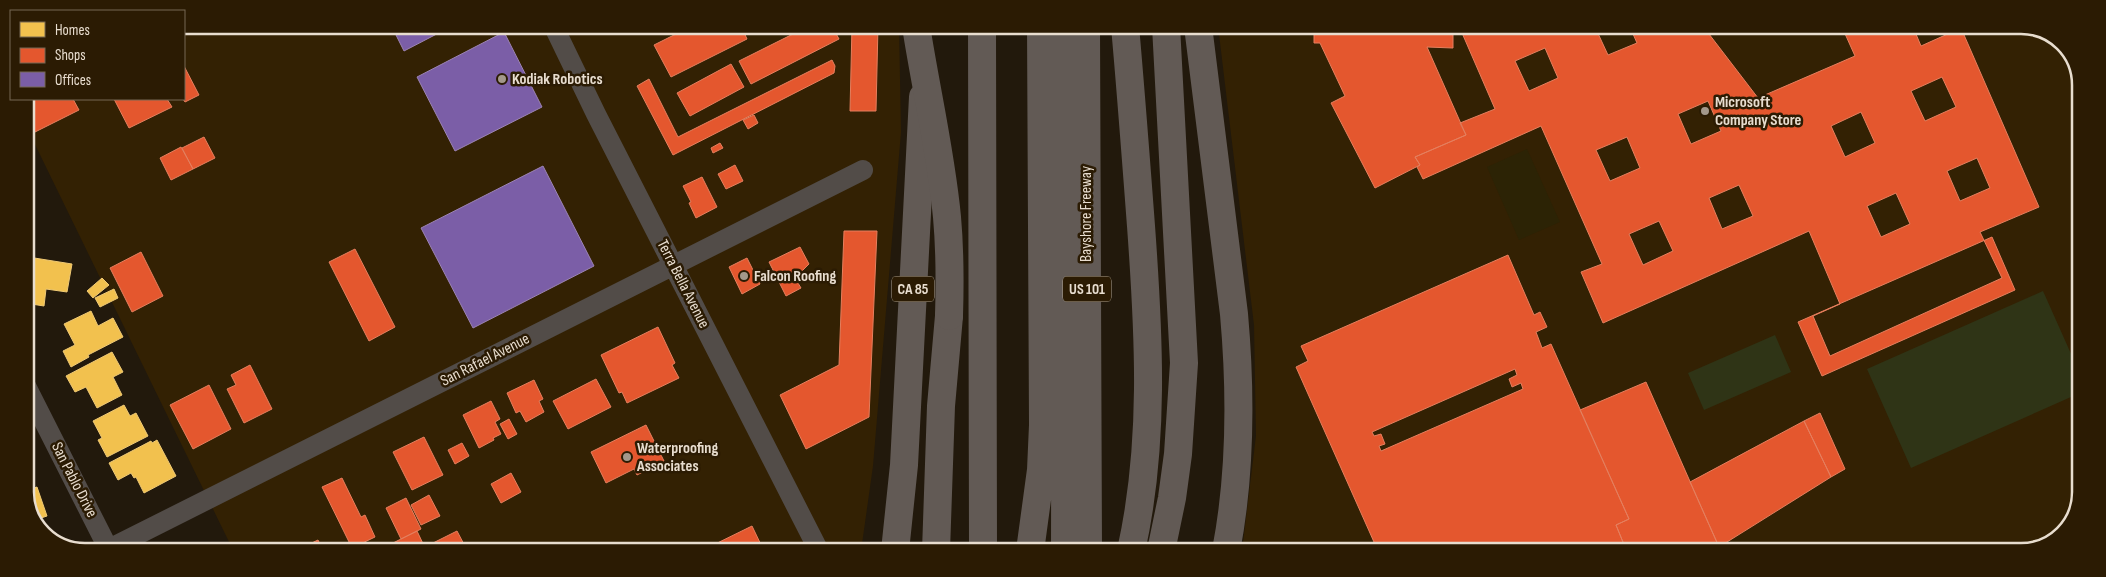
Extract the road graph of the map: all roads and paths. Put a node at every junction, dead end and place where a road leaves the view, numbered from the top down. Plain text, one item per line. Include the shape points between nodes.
1 (557, 34) edge
2 (917, 34) edge
3 (927, 34) edge
4 (982, 34) edge
5 (1025, 34) edge
6 (1041, 34) edge
7 (1066, 34) edge
8 (1086, 34) edge
9 (1126, 34) edge
10 (1166, 34) edge
11 (1199, 34) edge
12 (863, 170) dead end
13 (673, 265) junction
14 (1035, 376) junction
15 (34, 402) edge
16 (104, 543) edge
17 (122, 543) edge
18 (815, 543) edge
19 (897, 543) edge
20 (936, 543) edge
21 (983, 543) edge
22 (1014, 543) edge
23 (1031, 543) edge
24 (1065, 543) edge
25 (1088, 543) edge
26 (1132, 543) edge
27 (1163, 543) edge
28 (1227, 543) edge

1 - 13 street, Terra Bella Avenue
2 - 20 highway, bridge via 938,148 950,250
3 - 19 highway, CA 85 via 904,465
4 - 21 highway
5 - 14 highway
6 - 14 highway
7 - 24 highway, US 101
8 - 25 highway, Bayshore Freeway / US 101
9 - 26 highway via 1148,331 1148,412 1141,496
10 - 27 highway via 1184,363 1178,454
11 - 28 highway via 1238,360 1238,450
12 - 13 street, San Rafael Avenue
13 - 17 street, San Rafael Avenue
13 - 18 street, Terra Bella Avenue
14 - 22 highway
14 - 23 highway via 1041,470
15 - 16 street, San Pablo Drive

